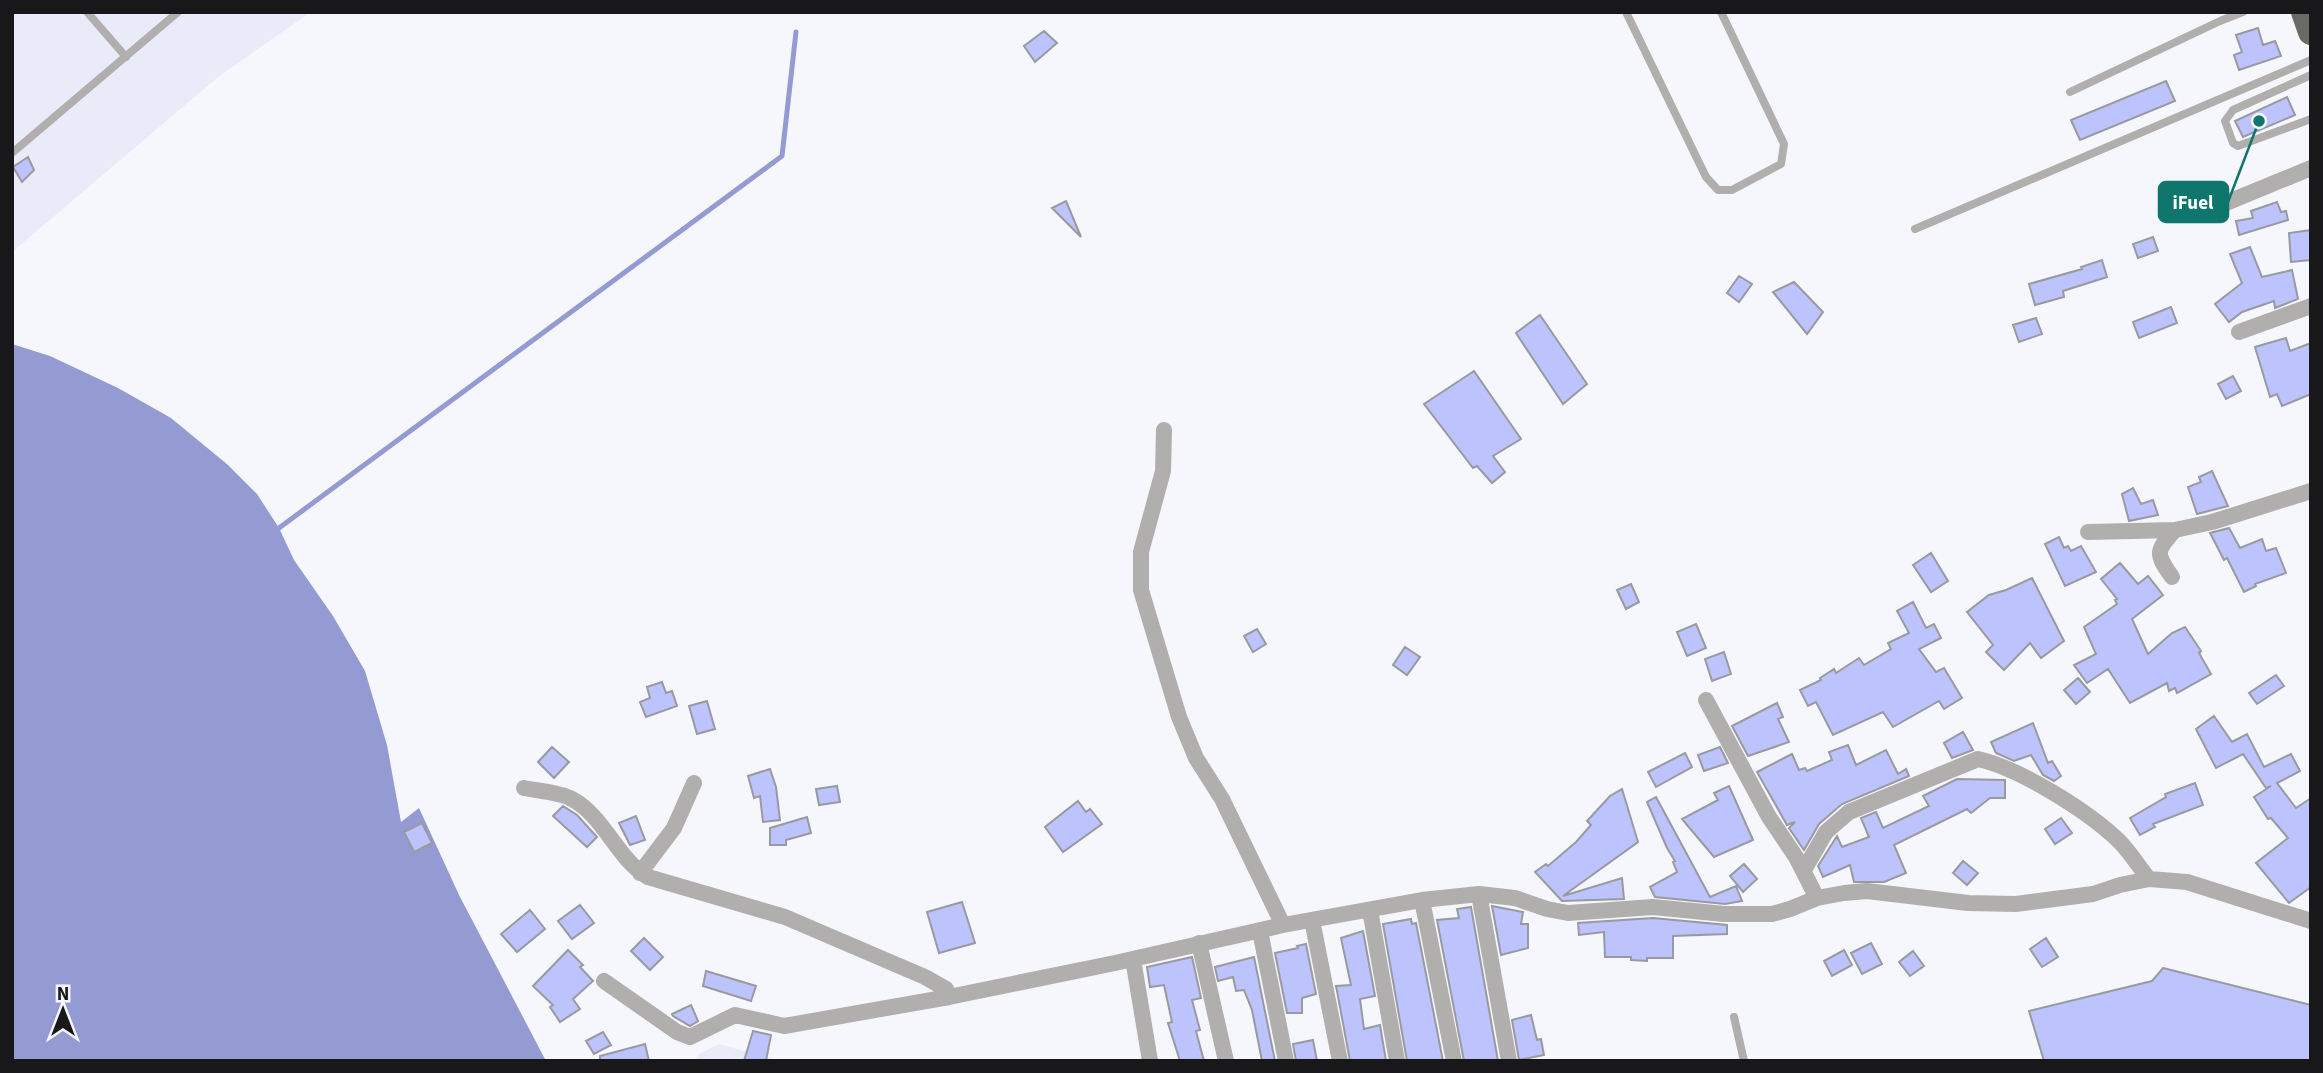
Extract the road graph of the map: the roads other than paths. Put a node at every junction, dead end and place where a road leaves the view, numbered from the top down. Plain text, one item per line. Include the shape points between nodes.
1 (87, 12) edge
2 (178, 12) edge
3 (1626, 12) edge
4 (1721, 12) edge
5 (2244, 12) edge
6 (2304, 12) edge
7 (2311, 32) edge
8 (126, 57) junction
9 (2311, 60) edge
10 (2311, 75) edge
11 (2070, 93) dead end
12 (2311, 119) edge
13 (12, 153) edge
14 (2311, 168) edge
15 (2221, 205) dead end
16 (1915, 229) dead end
17 (2311, 306) edge
18 (2239, 332) dead end
19 (1164, 430) dead end
20 (2311, 491) edge
21 (2175, 530) junction
22 (2088, 532) dead end
23 (2172, 577) dead end
24 (1706, 700) dead end
25 (694, 783) dead end
26 (524, 788) dead end
27 (1804, 870) junction
28 (640, 873) junction
29 (2149, 879) junction
30 (1479, 894) junction
31 (1817, 898) junction
32 (1422, 900) junction
33 (1370, 910) junction
34 (1312, 920) junction
35 (2311, 921) edge
36 (1283, 925) junction
37 (1260, 931) junction
38 (1199, 943) junction
39 (1133, 959) junction
40 (604, 981) dead end
41 (949, 997) junction
42 (1734, 1017) dead end
43 (1150, 1061) edge
44 (1226, 1061) edge
45 (1286, 1061) edge
46 (1340, 1061) edge
47 (1397, 1061) edge
48 (1454, 1061) edge
49 (1509, 1061) edge
50 (1744, 1061) edge

1 - 8 lane
2 - 8 lane
3 - 4 lane via 1706,177 1718,190 1732,190 1781,164 1784,144
5 - 11 lane
6 - 7 highway
8 - 13 lane
9 - 16 lane
10 - 12 lane via 2233,110 2225,121 2232,143 2238,146
14 - 15 street
17 - 18 street
19 - 36 street via 1163,471 1141,552 1141,590 1196,758 1222,799
20 - 21 street
21 - 22 street
21 - 23 street via 2159,548
24 - 27 street via 1769,817
25 - 28 street via 674,828
26 - 28 street via 572,798 606,830
27 - 29 street via 1826,832 1849,811 1978,759 1998,763 2092,819 2119,841
27 - 31 street
28 - 41 street via 785,917 925,977 946,989
29 - 31 street via 2093,894 2016,904 1867,891
29 - 35 street via 2186,882
30 - 31 street via 1577,914 1653,907 1772,914
30 - 32 street
30 - 49 street
32 - 33 street
32 - 48 street
33 - 34 street
33 - 47 street
34 - 36 street
34 - 46 street
36 - 37 street
37 - 38 street
37 - 45 street
38 - 39 street
38 - 44 street
39 - 41 street
39 - 43 street
40 - 41 street via 690,1037 735,1015 784,1026
42 - 50 lane

